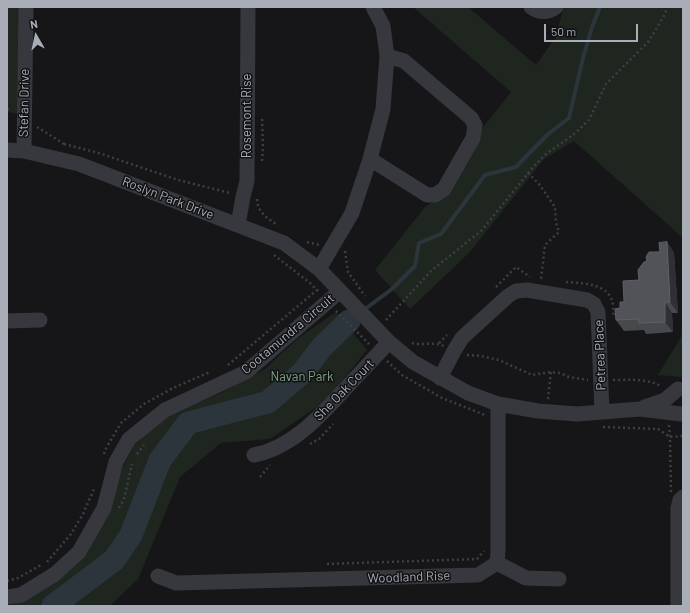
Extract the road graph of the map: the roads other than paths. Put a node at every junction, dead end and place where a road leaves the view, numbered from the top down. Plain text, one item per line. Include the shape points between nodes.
1 (26, 7) edge
2 (248, 7) edge
3 (373, 7) edge
4 (531, 7) edge
5 (556, 7) edge
6 (387, 56) junction
7 (7, 150) edge
8 (24, 151) junction
9 (370, 159) junction
10 (238, 225) junction
11 (319, 269) junction
12 (340, 291) junction
13 (40, 320) dead end
14 (7, 321) edge
15 (389, 342) junction
16 (440, 378) junction
17 (681, 384) edge
18 (498, 404) junction
19 (640, 409) junction
20 (602, 412) junction
21 (682, 415) edge
22 (254, 455) dead end
23 (683, 497) edge
24 (497, 563) junction
25 (158, 576) dead end
26 (559, 579) dead end
27 (7, 597) edge
28 (678, 606) edge

1 - 8 street, Stefan Drive
2 - 10 street, Rosemont Rise via 247,181 250,197
3 - 6 street via 382,26
4 - 5 street via 540,12
6 - 9 street via 383,109
6 - 9 street via 404,61 471,118 475,125 473,138 444,189 435,194 427,195
7 - 8 street, Roslyn Park Drive
8 - 10 street, Roslyn Park Drive via 80,164
9 - 11 street via 352,212
10 - 11 street, Roslyn Park Drive via 284,243
11 - 12 street, Roslyn Park Drive
12 - 15 street, Roslyn Park Drive
12 - 27 street, Cootamundra Circuit via 331,305 246,372 165,410 129,439 116,462 104,508 79,552 55,574 21,595
13 - 14 street
15 - 16 street, Roslyn Park Drive via 413,362
15 - 22 street, She Oak Court via 319,417 267,453
16 - 18 street, Roslyn Park Drive via 468,393
16 - 20 street, Petrea Place via 462,338 516,291 528,290 588,300 594,304 598,312
17 - 19 street, Roslyn Park Drive via 666,400
17 - 21 street via 676,398
18 - 20 street, Roslyn Park Drive via 577,414
18 - 24 street
19 - 20 street, Roslyn Park Drive
19 - 21 street, Roslyn Park Drive
23 - 28 street via 678,508
24 - 25 street, Woodland Rise via 478,575 176,583
24 - 26 street via 526,578

